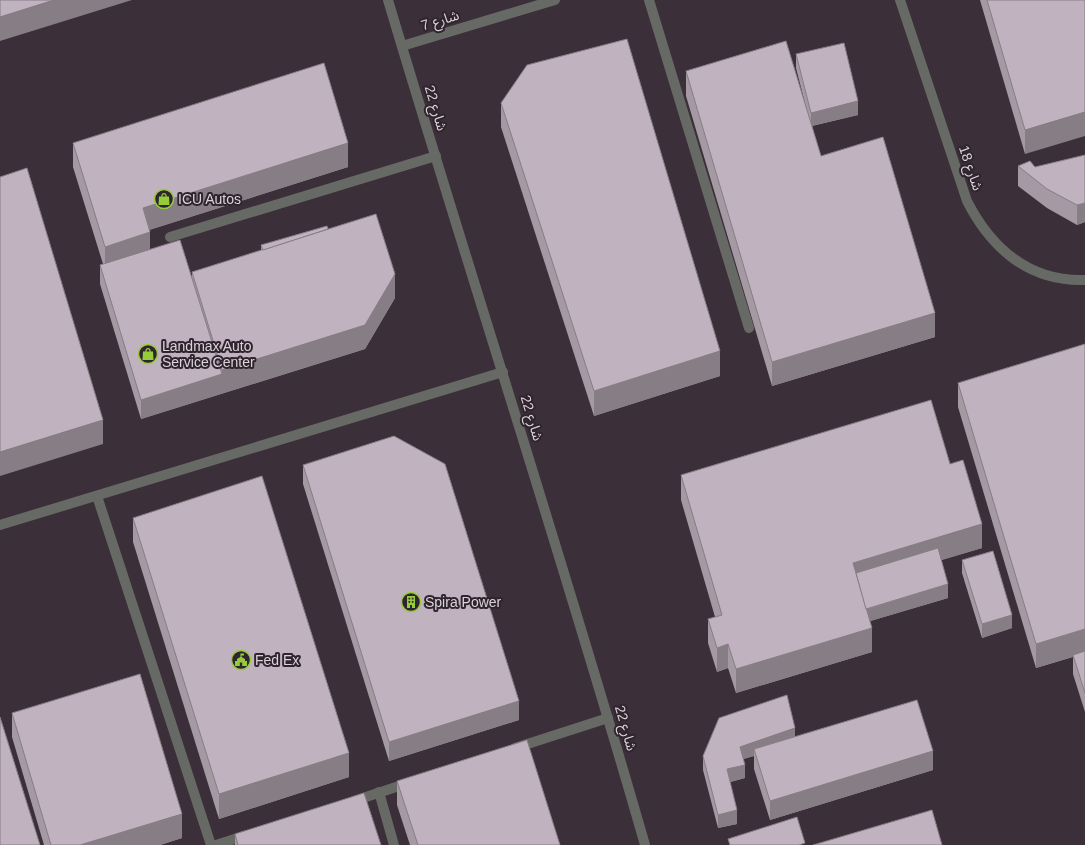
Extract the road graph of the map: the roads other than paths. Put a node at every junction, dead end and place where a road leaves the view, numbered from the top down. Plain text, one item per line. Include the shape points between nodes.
1 (388, 0) edge
2 (555, 0) edge
3 (649, 0) edge
4 (900, 0) edge
5 (402, 46) junction
6 (436, 156) junction
7 (170, 237) dead end
8 (1085, 280) edge
9 (749, 328) dead end
10 (503, 372) junction
11 (97, 496) junction
12 (0, 525) edge
13 (608, 718) junction
14 (503, 752) edge
15 (423, 778) edge
16 (379, 792) junction
17 (342, 804) edge
18 (260, 831) edge
19 (211, 845) edge
20 (216, 845) edge
21 (394, 845) edge
22 (645, 845) edge

1 - 5 street, شارع 22
2 - 5 street, شارع 7
3 - 9 street
4 - 8 street, شارع 18 via 967,201 977,222 1009,257 1030,269 1052,277
5 - 6 street, شارع 22
6 - 7 street
6 - 10 street, شارع 22
10 - 11 street
10 - 13 street, شارع 22
11 - 12 street
11 - 19 street
13 - 14 street
13 - 22 street, شارع 22
15 - 16 street
16 - 17 street
16 - 21 street
18 - 20 street

